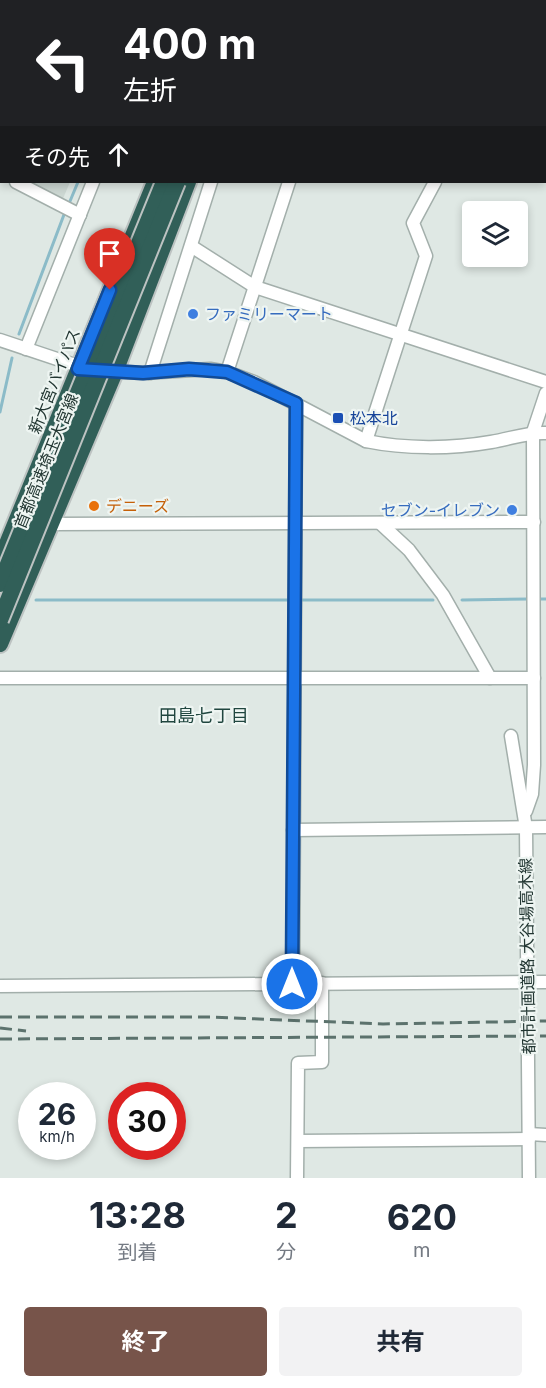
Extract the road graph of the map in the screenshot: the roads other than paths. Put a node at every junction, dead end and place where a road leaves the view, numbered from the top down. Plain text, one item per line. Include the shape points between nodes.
1 (18, 183) edge
2 (93, 183) edge
3 (155, 183) edge
4 (164, 183) edge
5 (177, 183) edge
6 (189, 183) edge
7 (212, 183) edge
8 (289, 183) edge
9 (434, 183) edge
10 (80, 215) junction
11 (191, 246) junction
12 (255, 287) junction
13 (401, 334) junction
14 (0, 339) edge
15 (26, 349) junction
16 (78, 369) junction
17 (115, 372) junction
18 (227, 372) junction
19 (150, 373) junction
20 (546, 382) edge
21 (546, 393) edge
22 (296, 403) junction
23 (540, 433) edge
24 (366, 441) junction
25 (534, 522) junction
26 (295, 523) junction
27 (380, 523) junction
28 (52, 524) junction
29 (0, 561) edge
30 (0, 584) edge
31 (0, 620) edge
32 (0, 644) edge
33 (0, 678) edge
34 (294, 678) junction
35 (490, 678) junction
36 (534, 678) junction
37 (511, 736) dead end
38 (524, 814) junction
39 (546, 827) edge
40 (526, 828) junction
41 (293, 830) junction
42 (529, 982) junction
43 (546, 982) edge
44 (322, 983) junction
45 (292, 984) junction
46 (0, 986) edge
47 (546, 1135) edge
48 (529, 1137) junction
49 (298, 1141) junction
50 (297, 1178) edge
51 (529, 1178) edge

1 - 10 street
2 - 10 street
3 - 16 highway, 新大宮バイパス
4 - 30 highway, 首都高速埼玉大宮線, bridge
5 - 31 highway, 首都高速埼玉大宮線, bridge
6 - 17 highway
7 - 11 street
8 - 12 street
9 - 13 street via 413,223 426,256
10 - 15 street
11 - 12 street
11 - 19 street
12 - 13 street
12 - 18 street
13 - 20 street
13 - 24 street
14 - 15 street
15 - 16 street
16 - 17 street
16 - 29 highway, 新大宮バイパス
17 - 19 street
17 - 28 highway
18 - 19 street via 189,369
18 - 22 street
21 - 23 street
22 - 24 street
22 - 26 street
23 - 24 street via 449,445 385,445
23 - 25 street
25 - 27 street
25 - 36 street
26 - 27 street
26 - 28 street
26 - 34 street
27 - 35 street via 409,550 438,587
28 - 32 highway
33 - 34 street
34 - 35 street
34 - 41 street
35 - 36 street
36 - 38 street via 532,794
37 - 38 street, 都市計画道路 大谷場高木線
38 - 40 street, 都市計画道路 大谷場高木線
39 - 40 street
40 - 41 street
40 - 42 street, 都市計画道路 大谷場高木線
41 - 45 street
42 - 43 street
42 - 44 street
42 - 48 street, 都市計画道路 大谷場高木線
44 - 45 street
44 - 49 street via 322,1062 298,1063
45 - 46 street
47 - 48 street
48 - 49 street
48 - 51 street, 都市計画道路 大谷場高木線
49 - 50 street

